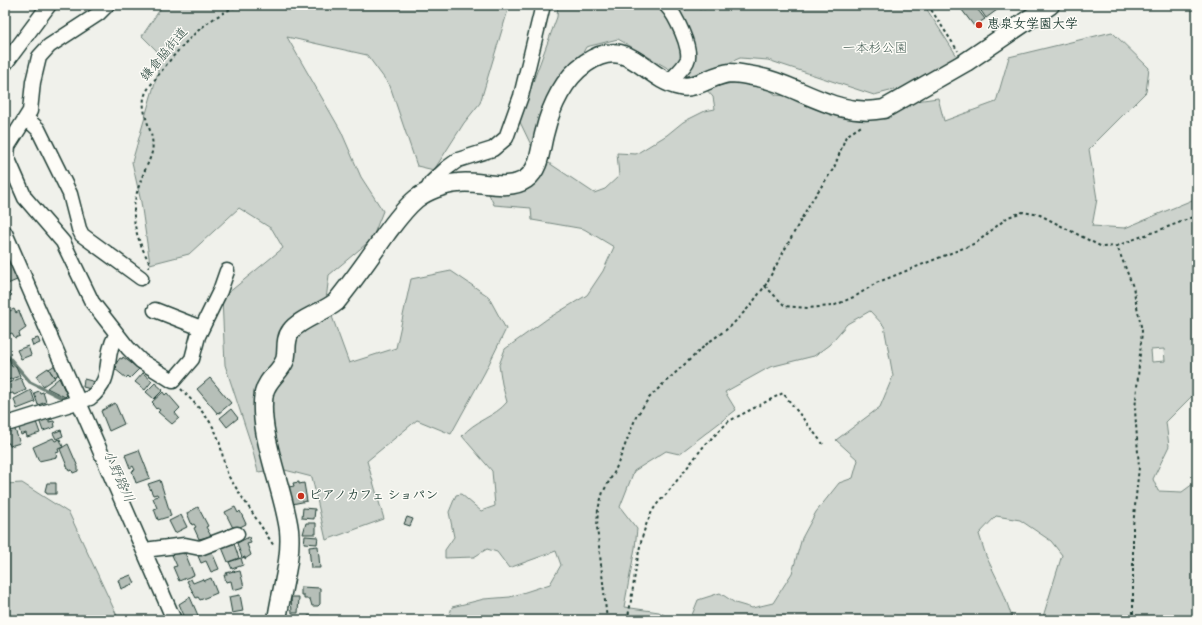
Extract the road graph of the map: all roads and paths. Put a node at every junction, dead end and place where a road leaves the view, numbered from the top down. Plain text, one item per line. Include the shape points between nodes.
1 (49, 5) edge
2 (107, 5) edge
3 (240, 5) edge
4 (543, 5) edge
5 (666, 5) edge
6 (693, 5) edge
7 (706, 5) edge
8 (928, 5) edge
9 (1050, 5) edge
10 (966, 62) junction
11 (5, 64) edge
12 (668, 82) junction
13 (26, 118) junction
14 (865, 124) dead end
15 (6, 146) edge
16 (425, 194) junction
17 (1197, 215) edge
18 (5, 233) edge
19 (1117, 246) junction
20 (144, 254) dead end
21 (227, 271) dead end
22 (141, 278) dead end
23 (765, 286) junction
24 (155, 310) dead end
25 (201, 328) junction
26 (116, 334) junction
27 (173, 381) junction
28 (79, 403) junction
29 (5, 420) edge
30 (823, 444) dead end
31 (237, 534) dead end
32 (276, 549) dead end
33 (144, 550) junction
34 (174, 620) edge
35 (278, 620) edge
36 (607, 620) edge
37 (627, 620) edge
38 (1133, 620) edge

1 - 11 street
2 - 13 street via 39,56 30,111
3 - 20 path, 鎌倉脇街道 via 218,15 198,30 174,55 147,90 144,108 153,146 133,208 133,220
4 - 16 street via 521,96 506,138 493,148 458,160 430,183
5 - 12 street via 679,22 690,53 687,62
6 - 7 path via 703,10
8 - 10 path
9 - 10 main road
10 - 12 main road via 884,109 872,111 842,109 750,75 730,73 685,87
12 - 16 main road via 624,54 611,53 592,60 576,71 561,91 546,124 538,162 528,177 519,183 508,185 458,183
13 - 15 street
13 - 22 street via 38,128 70,194 82,235
14 - 23 path via 846,136 834,168 810,203
15 - 26 street via 25,198 63,242 92,302
16 - 35 main road via 415,200 401,215 336,302 292,329 288,335 285,361 268,382 264,393 267,436 289,534
17 - 19 path
18 - 28 street
19 - 23 path via 1102,246 1040,215 1023,212 1008,217 976,243 883,280 833,306 785,306
19 - 38 path via 1133,287 1142,331 1135,410 1139,467 1133,526
21 - 25 street
23 - 36 path via 730,327 649,398 636,418 598,509 597,527
24 - 25 street
25 - 27 street via 192,359
26 - 27 street via 142,361
26 - 28 street via 109,353 109,368 105,381 99,391
27 - 32 path via 205,415 215,430 226,473
28 - 29 street via 64,405 10,423
28 - 33 street
30 - 37 path via 783,393 729,421 704,446 650,514 643,534
31 - 33 street via 200,548 186,545
33 - 34 street

